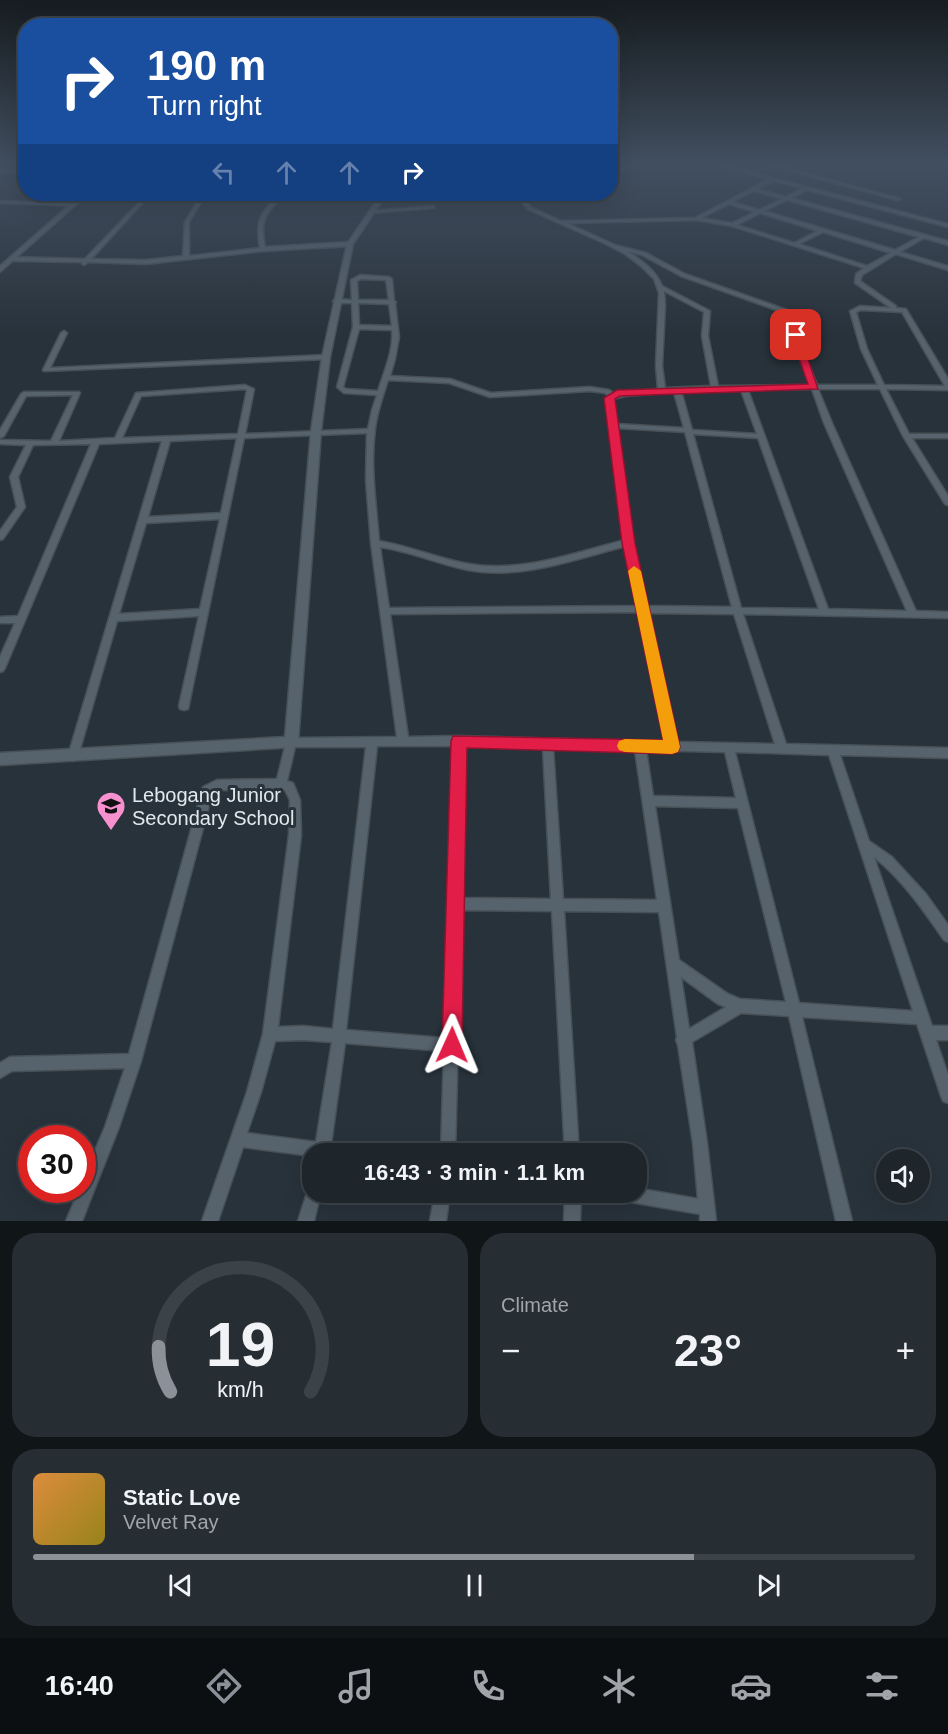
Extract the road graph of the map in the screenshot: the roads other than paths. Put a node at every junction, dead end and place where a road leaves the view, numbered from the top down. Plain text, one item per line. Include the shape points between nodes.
1 (55, 221) edge
2 (123, 221) edge
3 (188, 221) edge
4 (261, 221) edge
5 (364, 221) edge
6 (605, 221) edge
7 (708, 221) edge
8 (742, 221) edge
9 (792, 221) edge
10 (870, 221) edge
11 (929, 221) edge
12 (558, 222) joint
13 (733, 225) junction
14 (948, 226) edge
15 (823, 230) junction
16 (924, 236) junction
17 (948, 243) edge
18 (350, 244) junction
19 (609, 245) junction
20 (794, 245) junction
21 (263, 249) junction
22 (898, 252) junction
23 (186, 258) junction
24 (12, 259) junction
25 (84, 262) junction
26 (948, 267) edge
27 (868, 268) junction
28 (0, 270) edge
29 (661, 287) junction
30 (336, 301) junction
31 (355, 301) junction
32 (393, 302) junction
33 (895, 308) junction
34 (356, 327) junction
35 (396, 328) junction
36 (64, 333) dead end
37 (326, 357) junction
38 (385, 378) junction
39 (948, 386) edge
40 (814, 387) junction
41 (882, 387) junction
42 (744, 388) junction
43 (715, 389) junction
44 (662, 390) junction
45 (677, 390) junction
46 (380, 393) junction
47 (612, 395) junction
48 (612, 426) junction
49 (316, 431) junction
50 (371, 431) junction
51 (688, 431) junction
52 (241, 434) junction
53 (0, 436) edge
54 (760, 436) junction
55 (907, 436) junction
56 (948, 436) edge
57 (167, 438) junction
58 (118, 440) junction
59 (96, 441) junction
60 (0, 442) edge
61 (54, 443) junction
62 (30, 444) junction
63 (948, 502) edge
64 (222, 516) junction
65 (143, 520) junction
66 (0, 537) edge
67 (375, 543) junction
68 (629, 543) junction
69 (642, 609) junction
70 (384, 611) junction
71 (737, 611) junction
72 (203, 612) junction
73 (825, 613) junction
74 (913, 615) junction
75 (948, 615) edge
76 (113, 618) junction
77 (20, 619) junction
78 (0, 620) edge
79 (0, 668) edge
80 (184, 705) dead end
81 (403, 741) junction
82 (459, 741) junction
83 (372, 742) junction
84 (291, 743) junction
85 (548, 744) junction
86 (640, 746) junction
87 (672, 747) junction
88 (729, 748) junction
89 (782, 749) junction
90 (833, 750) junction
91 (948, 753) edge
92 (73, 756) junction
93 (0, 759) edge
94 (281, 784) junction
95 (648, 801) junction
96 (742, 803) junction
97 (864, 844) junction
98 (454, 904) junction
99 (559, 906) junction
100 (664, 906) junction
101 (948, 936) edge
102 (674, 964) junction
103 (740, 1006) junction
104 (794, 1010) junction
105 (923, 1018) junction
106 (927, 1033) junction
107 (948, 1033) edge
108 (270, 1034) junction
109 (339, 1037) junction
110 (683, 1040) junction
111 (452, 1045) junction
112 (134, 1061) junction
113 (0, 1071) edge
114 (948, 1096) edge
115 (239, 1138) junction
116 (324, 1143) edge
117 (448, 1143) edge
118 (571, 1143) edge
119 (302, 1148) edge
120 (647, 1199) edge
121 (311, 1203) edge
122 (440, 1203) edge
123 (573, 1203) edge
124 (707, 1214) edge
125 (74, 1221) edge
126 (210, 1221) edge
127 (306, 1221) edge
128 (438, 1221) edge
129 (572, 1221) edge
130 (844, 1221) edge

1 - 24 street
2 - 25 street
3 - 23 street
4 - 21 street via 259,235
5 - 18 street
6 - 12 street
7 - 13 street
8 - 13 street
9 - 15 street
10 - 16 street
11 - 14 street
12 - 19 street
13 - 20 street
15 - 20 street
15 - 22 street
16 - 17 street
16 - 22 street
18 - 21 street
18 - 30 street
19 - 29 street via 644,266
19 - 40 street via 644,254 698,280 783,309
20 - 27 street
21 - 23 street
22 - 26 street
22 - 27 street
23 - 25 street
24 - 25 street
24 - 28 street
27 - 33 street via 859,274 857,282
29 - 43 street via 706,311 705,336
29 - 44 street via 657,348
30 - 31 street
30 - 37 street
31 - 32 street
31 - 32 street via 356,279 376,278 389,279
31 - 34 street
32 - 35 street
33 - 39 street via 906,311
33 - 41 street via 853,311 864,349
34 - 35 street
34 - 46 street via 341,389
35 - 38 street
36 - 37 street via 46,370
37 - 49 street
38 - 46 street
38 - 47 street via 450,381 490,395 590,389
39 - 41 street
40 - 41 street
40 - 42 street
40 - 74 street
41 - 55 street
42 - 43 street
42 - 54 street
43 - 45 street
44 - 45 street
44 - 47 street
45 - 51 street
46 - 50 street
47 - 48 street
48 - 51 street
48 - 68 street
49 - 50 street
49 - 52 street
49 - 84 street
50 - 67 street
51 - 54 street
51 - 71 street
52 - 57 street
52 - 58 street via 250,389 245,387 138,394
52 - 64 street
53 - 61 street via 24,394 77,393
54 - 73 street
55 - 56 street
55 - 63 street
57 - 58 street
57 - 65 street
58 - 59 street
59 - 61 street
59 - 77 street
60 - 62 street
61 - 62 street
62 - 66 street via 14,477 21,507
64 - 65 street
64 - 72 street
65 - 76 street
67 - 68 street via 395,545 463,566 498,569
67 - 70 street
68 - 69 street
69 - 70 street
69 - 71 street
69 - 87 street
70 - 81 street
71 - 73 street
71 - 89 street
72 - 76 street
72 - 80 street
73 - 74 street
74 - 75 street
76 - 92 street
77 - 78 street
77 - 79 street
81 - 82 street
81 - 83 street
82 - 85 street
82 - 98 street
83 - 84 street
83 - 109 street
84 - 92 street
84 - 94 street
85 - 86 street
85 - 99 street
86 - 87 street
86 - 95 street
87 - 88 street
88 - 89 street
88 - 96 street
89 - 90 street
90 - 91 street
90 - 97 street
92 - 93 street
94 - 108 street via 294,793 296,822
94 - 112 street via 217,785 207,791
95 - 96 street
95 - 100 street
96 - 104 street
97 - 101 street via 879,853 907,882
97 - 105 street
98 - 99 street
98 - 111 street
99 - 100 street
99 - 118 street
100 - 102 street
102 - 103 street via 723,999
102 - 110 street
103 - 104 street
103 - 110 street
104 - 105 street
104 - 130 street
105 - 106 street
106 - 107 street
106 - 114 street
108 - 109 street
108 - 115 street
109 - 111 street
109 - 116 street
110 - 124 street
111 - 117 street
112 - 113 street via 10,1065
112 - 125 street
115 - 119 street
115 - 126 street
120 - 124 street
121 - 127 street
122 - 128 street
123 - 129 street

